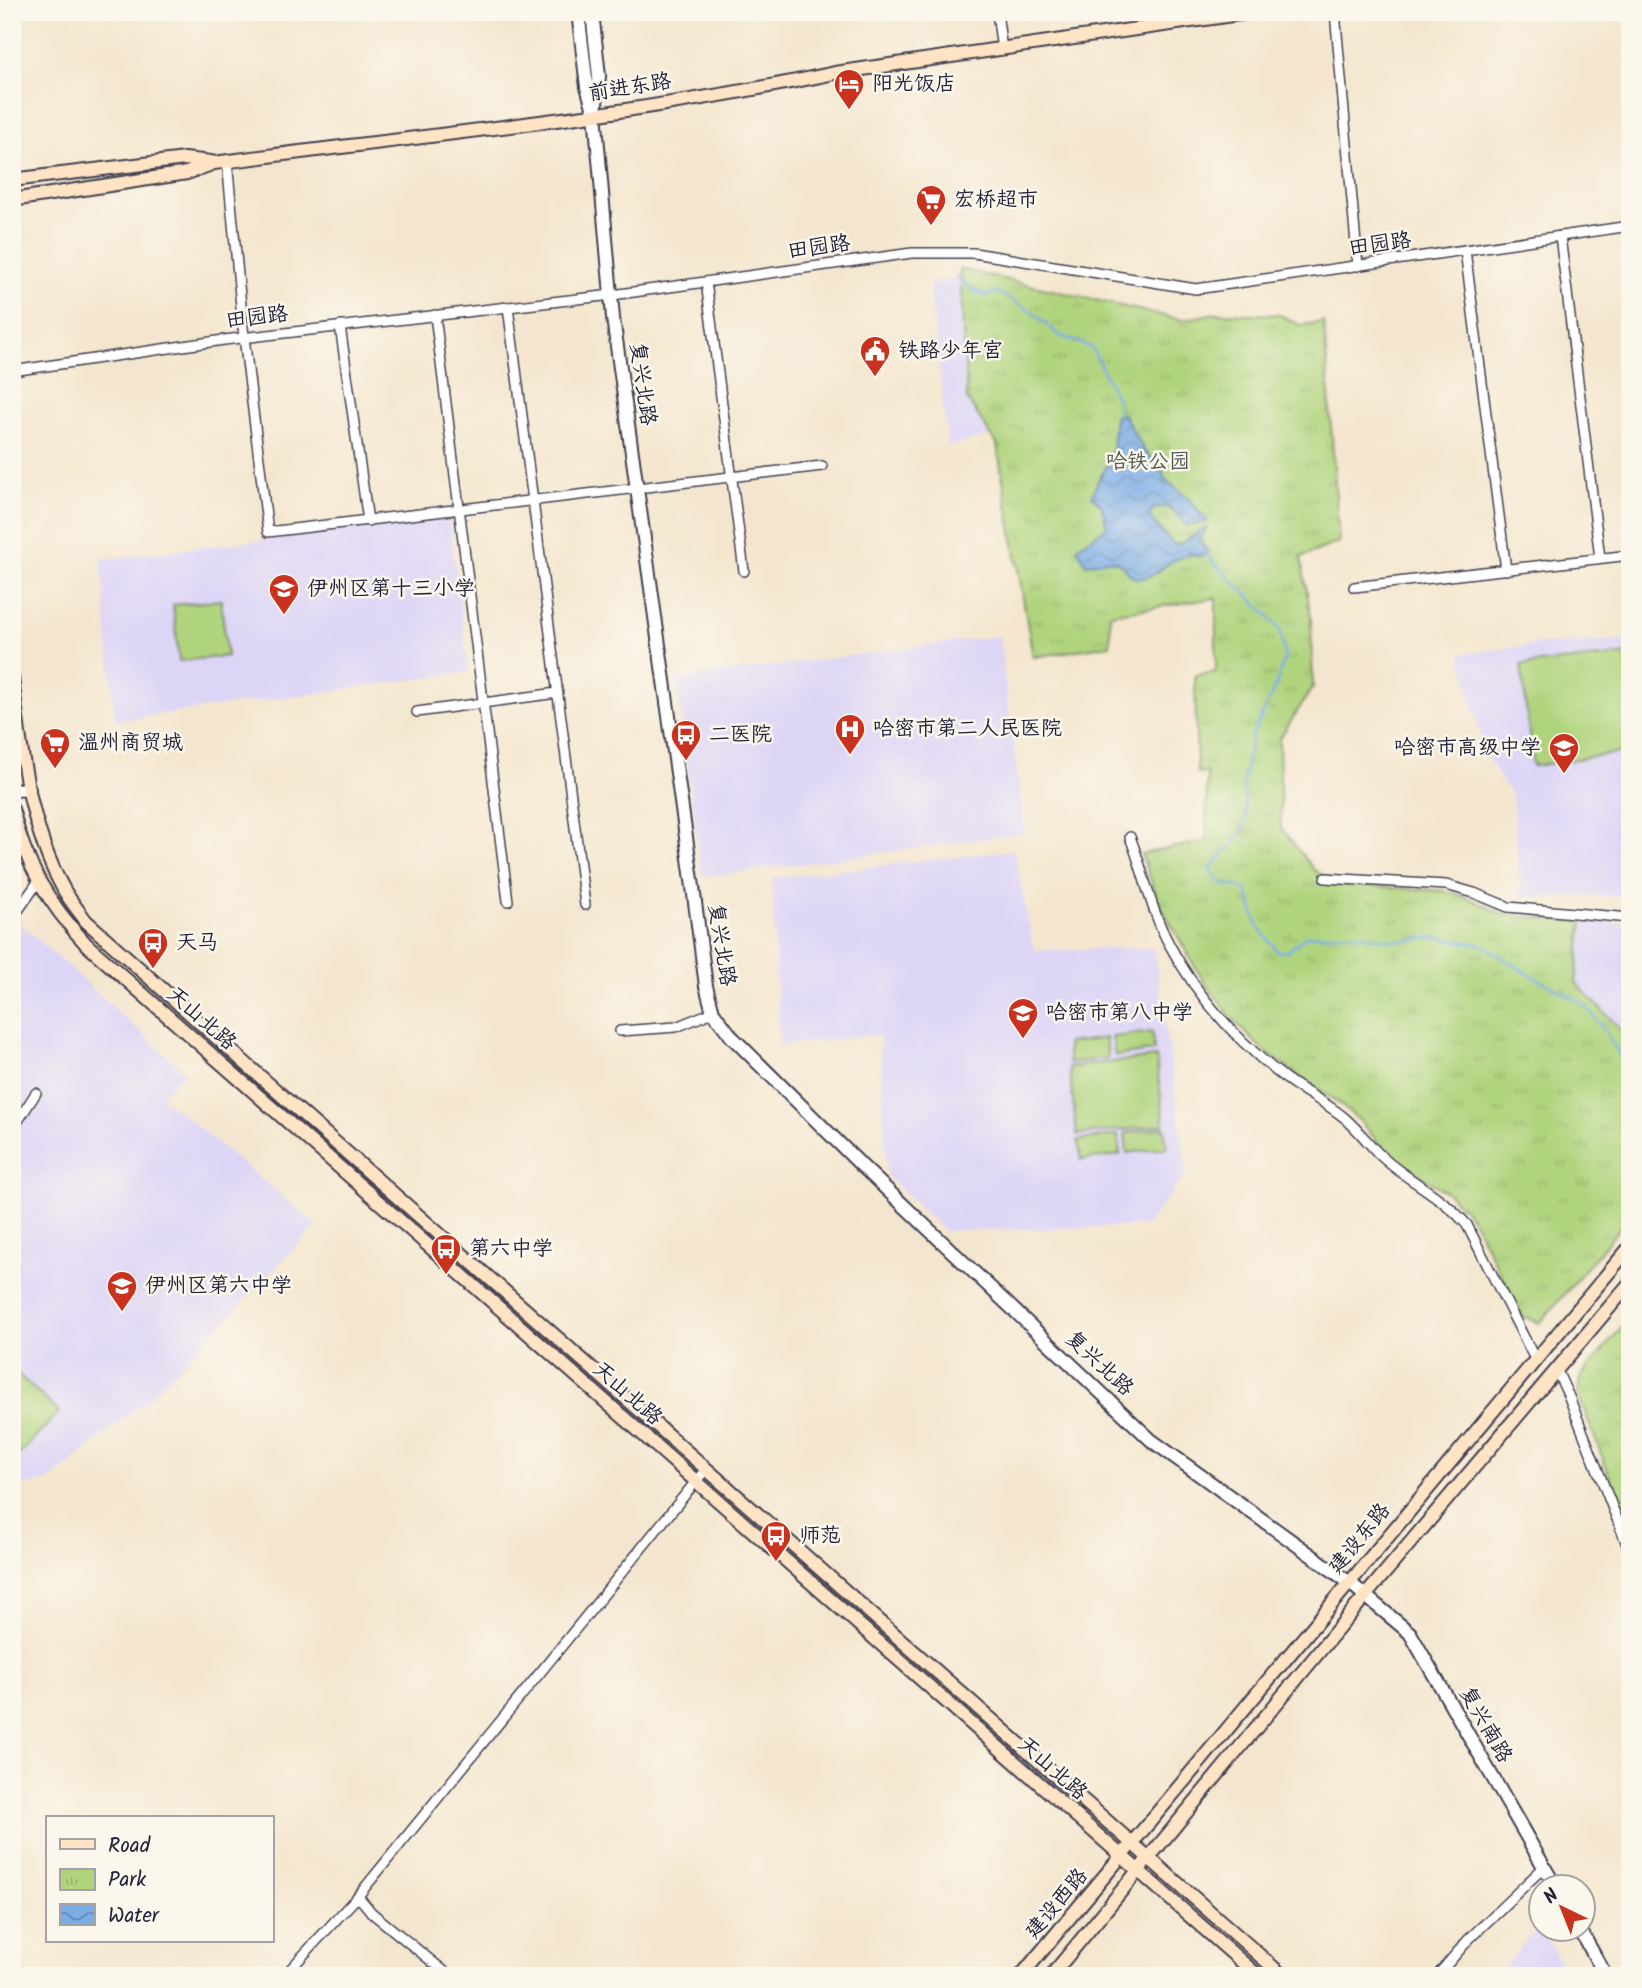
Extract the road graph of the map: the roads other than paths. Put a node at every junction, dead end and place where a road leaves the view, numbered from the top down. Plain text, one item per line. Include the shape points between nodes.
1 (578, 12) edge
2 (592, 12) edge
3 (997, 12) edge
4 (1253, 12) edge
5 (1335, 12) edge
6 (1002, 50) junction
7 (596, 113) junction
8 (221, 162) junction
9 (12, 180) edge
10 (12, 200) edge
11 (1630, 226) edge
12 (1560, 236) junction
13 (1465, 250) junction
14 (1358, 266) junction
15 (706, 282) junction
16 (612, 295) junction
17 (508, 307) junction
18 (435, 315) junction
19 (340, 326) junction
20 (244, 337) junction
21 (12, 371) edge
22 (822, 466) dead end
23 (730, 477) junction
24 (637, 488) junction
25 (533, 500) junction
26 (458, 510) junction
27 (368, 521) junction
28 (1630, 555) edge
29 (1600, 558) junction
30 (1506, 570) dead end
31 (744, 571) dead end
32 (1354, 587) dead end
33 (12, 677) edge
34 (558, 692) junction
35 (483, 702) junction
36 (417, 712) dead end
37 (29, 789) junction
38 (12, 790) edge
39 (12, 810) edge
40 (1130, 837) dead end
41 (1325, 878) dead end
42 (38, 882) junction
43 (508, 901) dead end
44 (585, 905) dead end
45 (1630, 918) edge
46 (12, 919) edge
47 (713, 1012) junction
48 (620, 1031) dead end
49 (36, 1093) dead end
50 (12, 1130) edge
51 (1630, 1247) edge
52 (1630, 1283) edge
53 (1536, 1361) junction
54 (1557, 1370) junction
55 (706, 1469) junction
56 (696, 1481) junction
57 (1630, 1552) edge
58 (1350, 1583) junction
59 (1366, 1595) junction
60 (1133, 1844) junction
61 (1123, 1857) junction
62 (1148, 1858) junction
63 (1544, 1867) junction
64 (1138, 1870) junction
65 (1547, 1872) edge
66 (358, 1896) junction
67 (1587, 1942) edge
68 (284, 1976) edge
69 (455, 1976) edge
70 (1021, 1976) edge
71 (1051, 1976) edge
72 (1258, 1976) edge
73 (1283, 1976) edge
74 (1437, 1976) edge
75 (1606, 1976) edge

1 - 7 street via 587,87
2 - 7 street, 复兴北路 via 599,76
3 - 6 street
4 - 6 main road, 前进东路
5 - 14 street
6 - 7 main road, 前进东路
7 - 8 main road, 前进东路
7 - 16 street, 复兴北路
8 - 9 main road via 185,159
8 - 10 main road, 前进东路 via 187,173
8 - 20 street
11 - 12 street, 田园路
12 - 13 street, 田园路
12 - 29 street
13 - 14 street, 田园路
13 - 30 street
14 - 15 street, 田园路 via 1196,289 974,253 928,252
15 - 16 street, 田园路
15 - 23 street
16 - 17 street, 田园路
16 - 24 street, 复兴北路
17 - 18 street, 田园路
17 - 25 street
18 - 19 street, 田园路
18 - 26 street
19 - 20 street, 田园路
19 - 27 street
20 - 21 street, 田园路
20 - 27 street via 268,532
22 - 23 street
23 - 24 street
23 - 31 street
24 - 25 street
24 - 47 street, 复兴北路 via 699,940
25 - 26 street
25 - 34 street
26 - 27 street
26 - 35 street
28 - 29 street
29 - 32 street
33 - 37 main road
34 - 35 street
34 - 44 street
35 - 36 street
35 - 43 street
37 - 38 street
37 - 55 main road via 48,856 65,892 86,920
39 - 42 main road, 天山北路
40 - 53 street via 1168,941 1202,994 1249,1047 1286,1079 1345,1118 1381,1156 1453,1209 1467,1225
41 - 45 street via 1446,885 1508,907
42 - 46 street
42 - 56 main road, 天山北路 via 88,945
47 - 48 street via 677,1027
47 - 58 street, 复兴北路 via 732,1037 862,1166 1151,1440
49 - 50 street
51 - 53 main road, 建设东路
52 - 54 main road, 建设东路
53 - 58 main road, 建设东路
54 - 57 street
54 - 59 main road, 建设东路
55 - 56 street
55 - 60 main road
56 - 61 main road, 天山北路
56 - 66 street
58 - 59 street, 复兴北路
58 - 60 main road, 建设东路
59 - 62 main road, 建设东路
59 - 63 street, 复兴南路 via 1410,1633
60 - 61 main road, 建设东路
60 - 62 main road
61 - 64 main road, 天山北路
61 - 70 main road, 建设西路
62 - 64 main road, 建设东路
62 - 73 main road
63 - 65 street, 复兴南路
63 - 74 street
64 - 71 main road, 建设西路
64 - 72 main road, 天山北路
66 - 68 street
66 - 69 street via 372,1913
67 - 75 street

